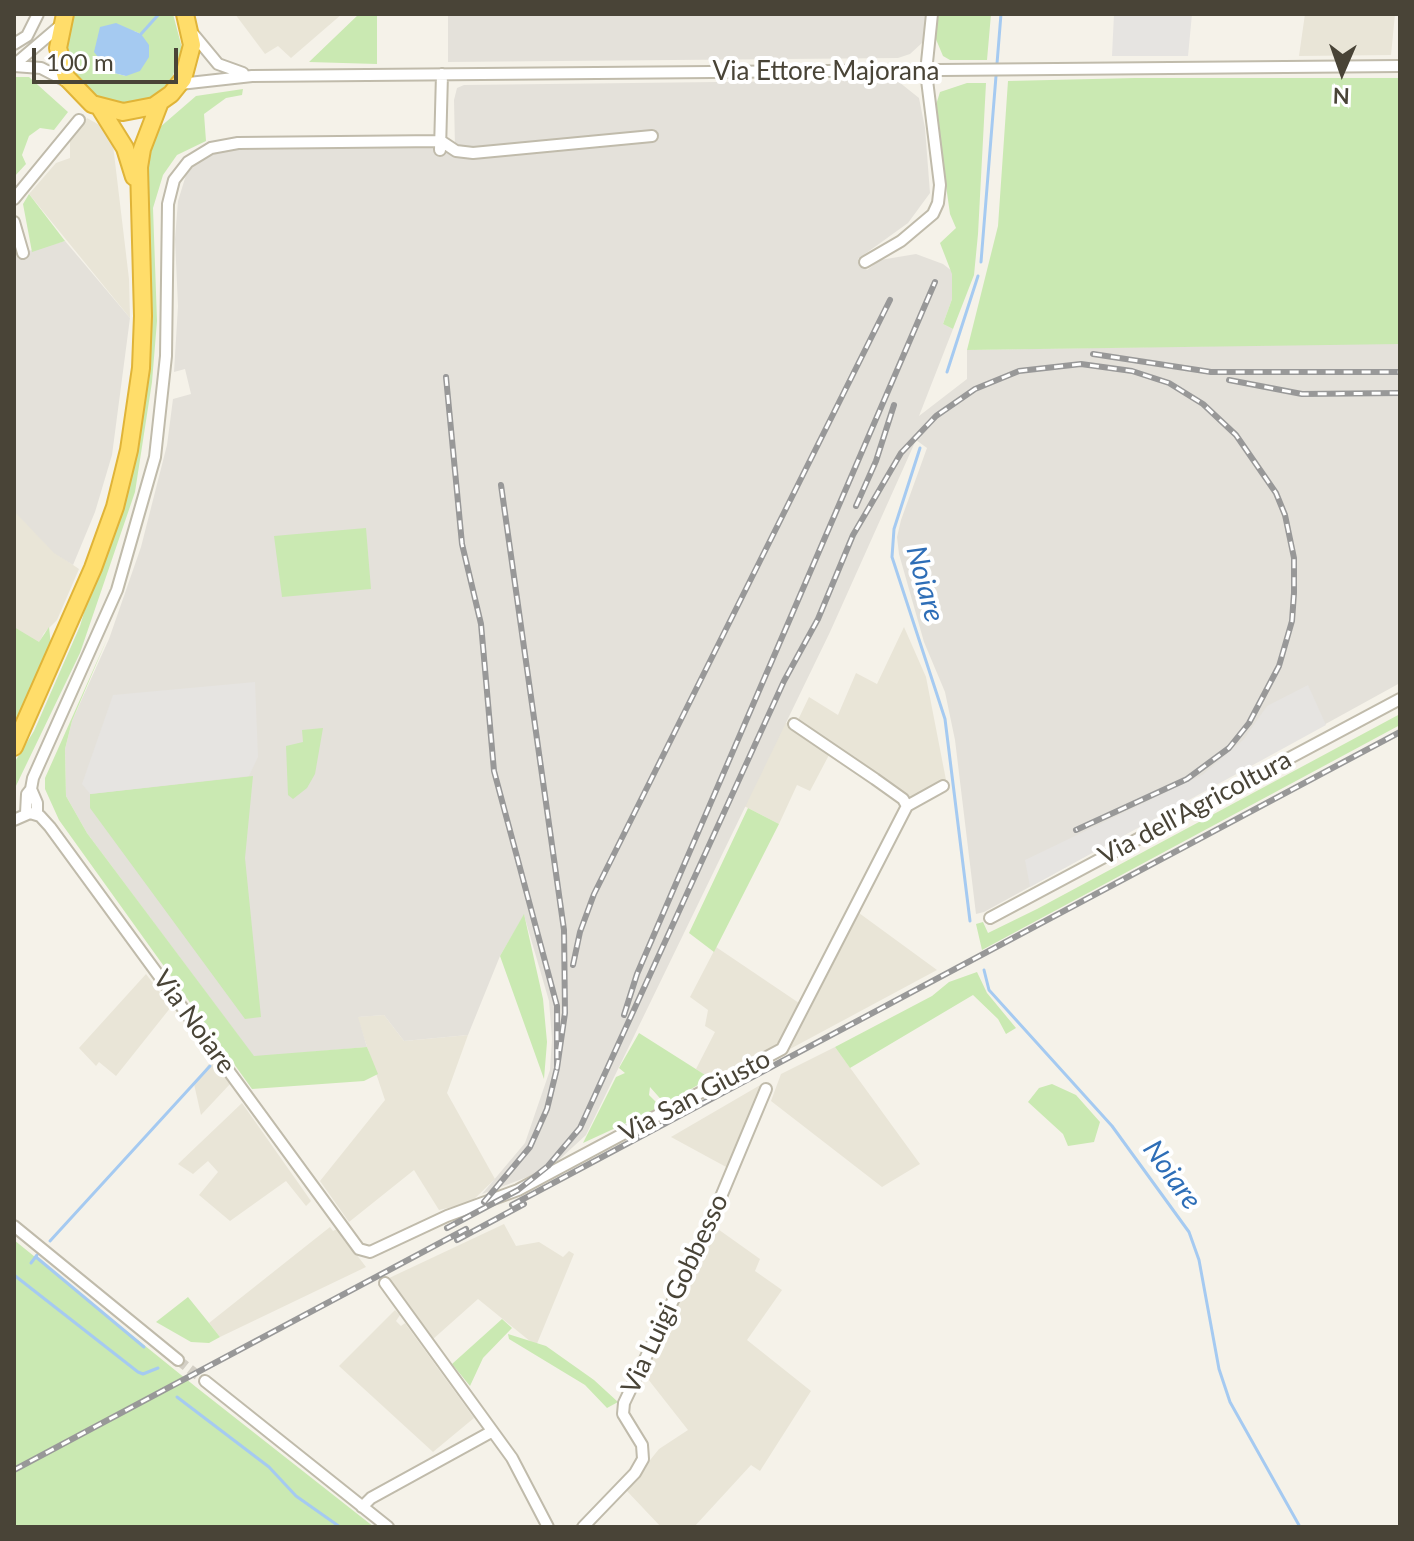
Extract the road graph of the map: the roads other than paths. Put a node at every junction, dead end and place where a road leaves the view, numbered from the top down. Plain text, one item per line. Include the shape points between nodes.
1 (38, 14) edge
2 (185, 14) edge
3 (932, 14) edge
4 (63, 19) edge
5 (191, 31) junction
6 (14, 44) edge
7 (14, 65) edge
8 (1400, 66) edge
9 (926, 72) junction
10 (442, 74) junction
11 (252, 76) junction
12 (69, 82) junction
13 (180, 84) junction
14 (160, 102) junction
15 (100, 108) junction
16 (79, 120) dead end
17 (652, 136) dead end
18 (440, 145) junction
19 (138, 194) junction
20 (14, 199) edge
21 (14, 222) edge
22 (23, 253) dead end
23 (865, 262) dead end
24 (1400, 699) edge
25 (794, 724) dead end
26 (14, 747) edge
27 (943, 786) dead end
28 (907, 806) junction
29 (31, 814) junction
30 (14, 820) edge
31 (990, 918) dead end
32 (766, 1089) dead end
33 (14, 1226) edge
34 (363, 1252) joint
35 (385, 1283) dead end
36 (178, 1360) tunnel mouth
37 (205, 1381) tunnel mouth
38 (491, 1432) junction
39 (362, 1507) junction
40 (388, 1527) edge
41 (548, 1527) edge
42 (583, 1527) edge

1 - 6 street via 27,36
2 - 5 highway
3 - 9 street
4 - 7 street
4 - 12 highway via 58,55
5 - 11 street, Via Ettore Majorana via 218,64
5 - 13 highway via 191,60
7 - 12 street via 41,68
8 - 9 street, Via Ettore Majorana
9 - 10 street, Via Ettore Majorana
9 - 23 street via 938,203 933,214 901,241
10 - 11 street, Via Ettore Majorana
10 - 18 street
11 - 13 street, Via Ettore Majorana
12 - 15 highway
13 - 14 highway
14 - 15 highway via 131,112
14 - 19 highway via 142,149
15 - 19 highway via 125,148
16 - 20 street
17 - 18 street via 473,153
18 - 29 street via 238,143 211,148 188,162 174,180 166,230 166,356 155,457 117,590 33,778 37,803
19 - 26 highway via 142,329 129,450 93,568
21 - 22 street
24 - 31 street, Via dell'Agricoltura
25 - 28 street
27 - 28 street
28 - 34 street, Via San Giusto via 782,1049 518,1190
29 - 30 street
29 - 34 street, Via Noiare via 50,827
32 - 42 street, Via Luigi Gobbesso via 710,1223 624,1403 623,1414 642,1445 643,1459
33 - 36 street
35 - 38 street
37 - 39 street
38 - 39 street
38 - 41 street via 519,1469
39 - 40 street

